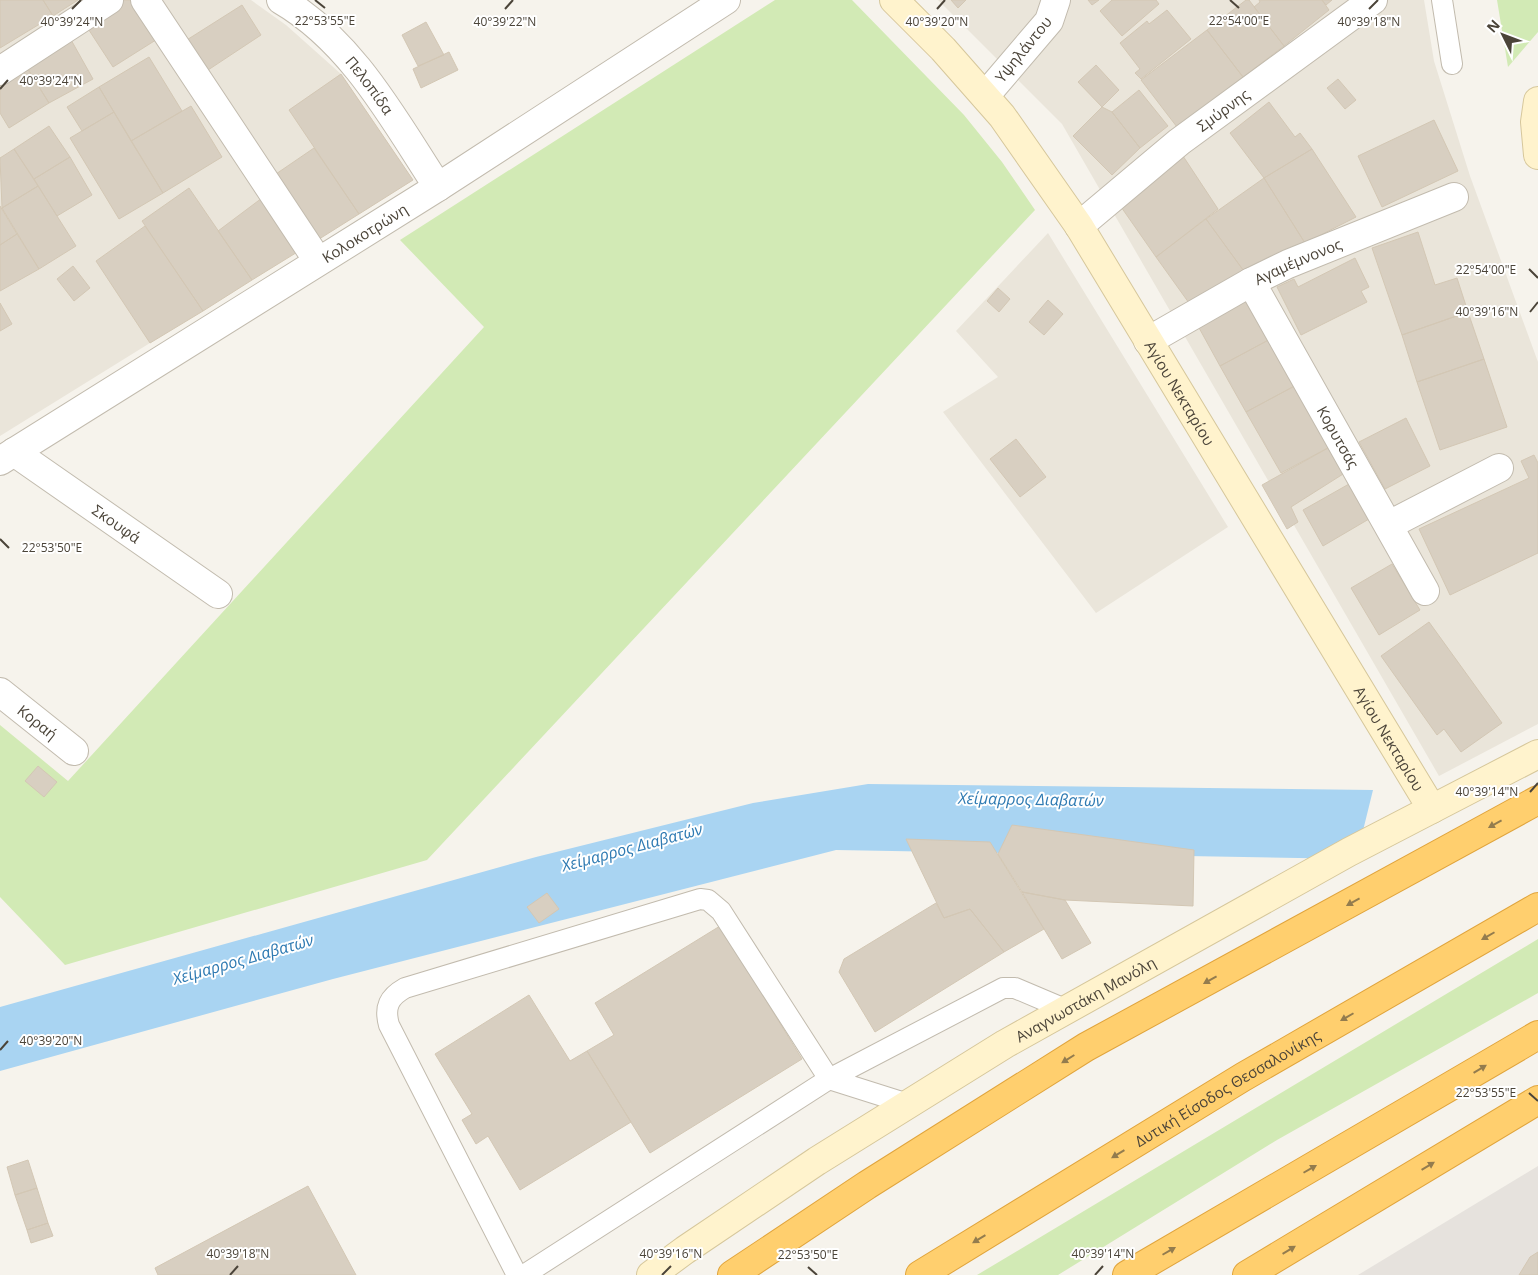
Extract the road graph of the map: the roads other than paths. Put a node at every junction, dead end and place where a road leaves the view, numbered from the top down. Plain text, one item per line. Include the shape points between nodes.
1 (109, 0) edge
2 (145, 0) edge
3 (281, 0) edge
4 (726, 0) edge
5 (894, 0) edge
6 (1056, 0) edge
7 (1373, 0) edge
8 (1442, 0) edge
9 (1452, 64) dead end
10 (0, 72) edge
11 (985, 96) junction
12 (1538, 101) edge
13 (1538, 155) edge
14 (438, 187) junction
15 (1454, 197) dead end
16 (1079, 226) junction
17 (318, 261) junction
18 (1251, 282) junction
19 (1148, 341) junction
20 (7, 457) edge
21 (1499, 468) dead end
22 (1389, 525) junction
23 (1425, 591) dead end
24 (218, 594) dead end
25 (0, 692) edge
26 (74, 751) dead end
27 (1538, 754) edge
28 (1538, 800) edge
29 (1432, 809) junction
30 (1534, 909) edge
31 (1066, 1010) junction
32 (1538, 1035) edge
33 (829, 1080) junction
34 (1538, 1100) edge
35 (908, 1104) junction
36 (517, 1275) edge
37 (524, 1275) edge
38 (651, 1275) edge
39 (732, 1275) edge
40 (920, 1275) edge
41 (1127, 1275) edge
42 (1247, 1275) edge

1 - 10 street
2 - 17 street
3 - 14 street, Πελοπίδα via 314,24 352,62
4 - 14 street, Κολοκοτρώνη
5 - 11 street, Αγίου Νεκταρίου
6 - 11 street, Υψηλάντου via 1049,22
7 - 16 street, Σμύρνης via 1179,142
8 - 9 lane
11 - 16 street, Αγίου Νεκταρίου via 1020,140
12 - 13 street via 1535,122
14 - 17 street, Κολοκοτρώνη
15 - 18 street, Αγαμέμνονος
16 - 19 street, Αγίου Νεκταρίου
17 - 20 street, Κολοκοτρώνη
18 - 19 street, Αγαμέμνονος
18 - 22 street, Κορυτσάς
19 - 29 street, Αγίου Νεκταρίου
20 - 24 street, Σκουφά
21 - 22 street
22 - 23 street, Κορυτσάς
25 - 26 street, Κοραή
27 - 29 street, Αναγνωστάκη Μανόλη
28 -> 39 highway via 1086,1047 867,1184
29 - 31 street, Αναγνωστάκη Μανόλη
30 -> 40 highway, Δυτική Είσοδος Θεσσαλονίκης via 1243,1077
31 - 33 lane via 1015,988 1003,988
31 - 35 street, Αναγνωστάκη Μανόλη
41 -> 32 highway
33 - 35 lane
33 - 36 lane via 721,911 708,900 692,900 395,993 388,1002 389,1025
33 - 37 lane
42 -> 34 highway
35 - 38 street, Αναγνωστάκη Μανόλη via 817,1161

